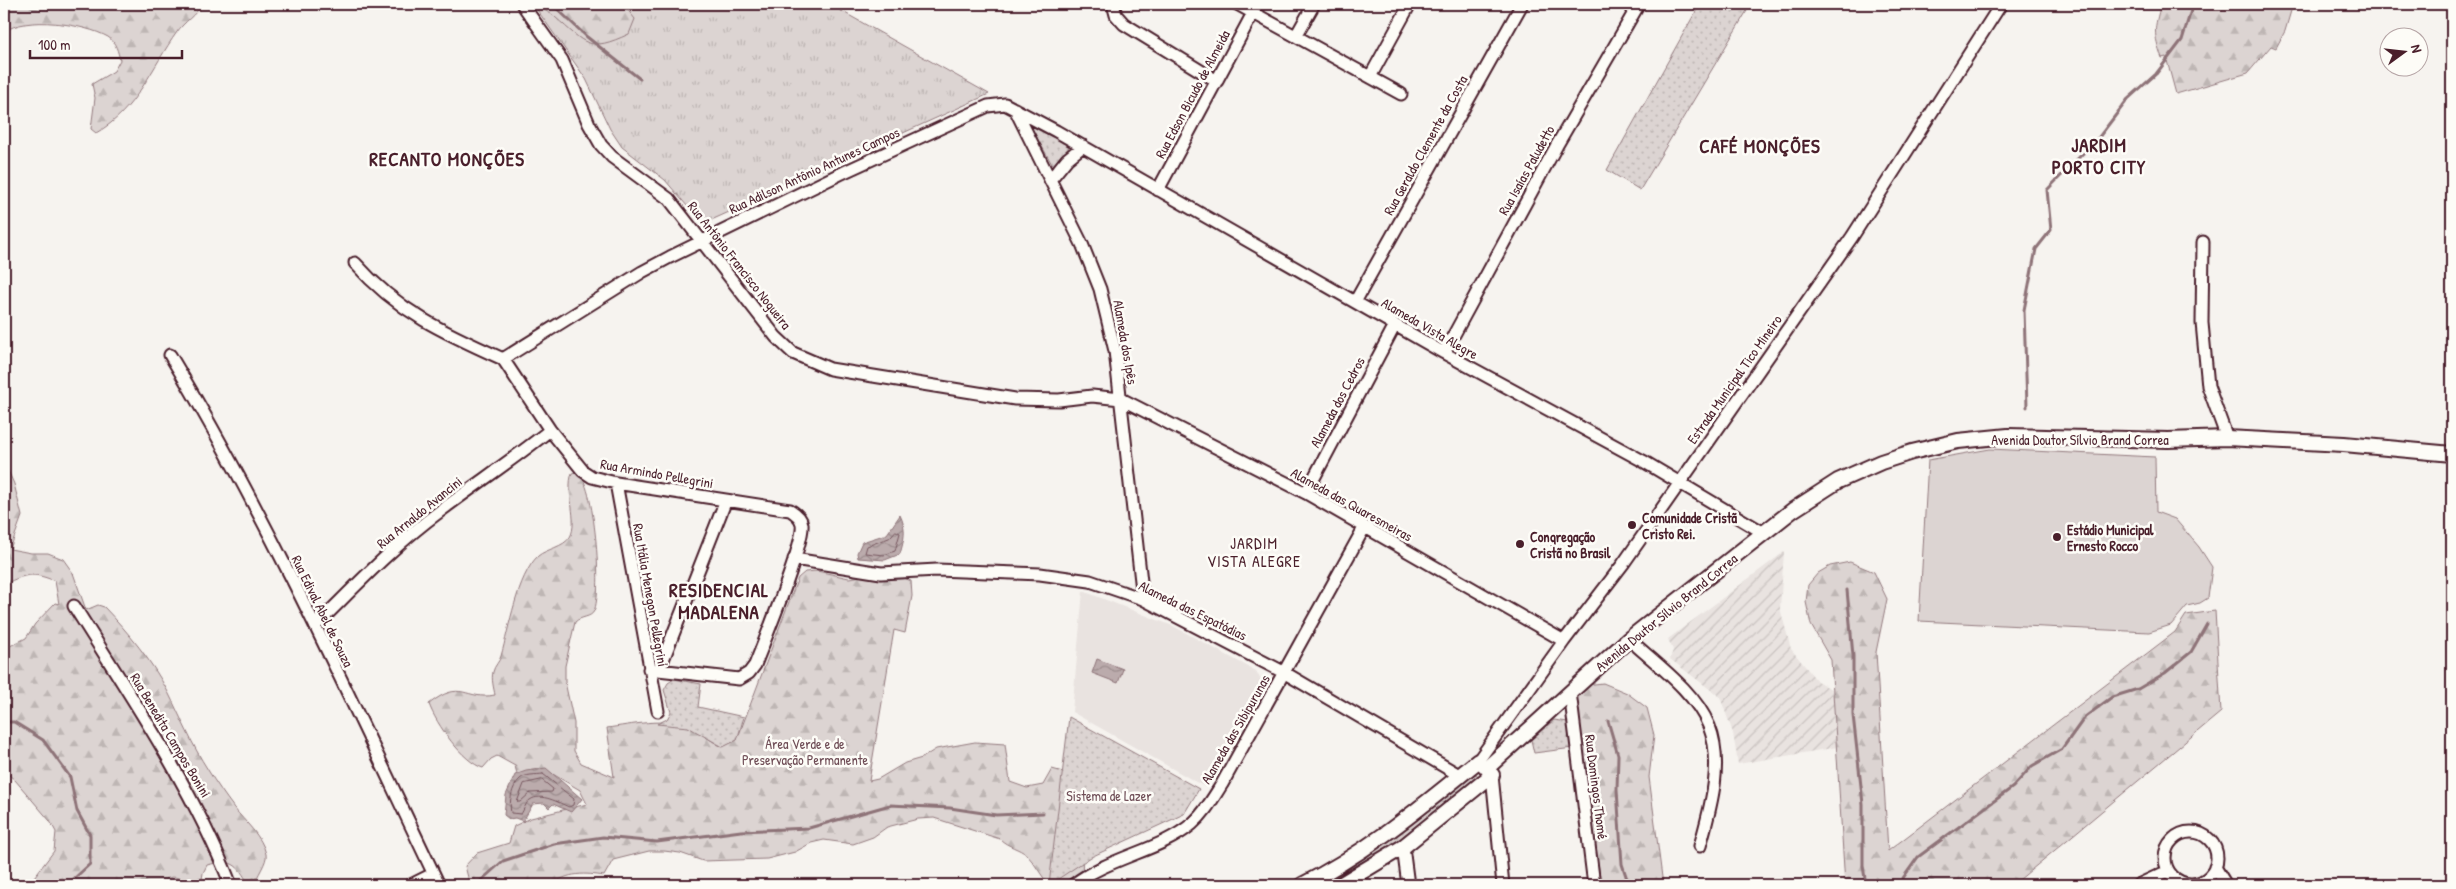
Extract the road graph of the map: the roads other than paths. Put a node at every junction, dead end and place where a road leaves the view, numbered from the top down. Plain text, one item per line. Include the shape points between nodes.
1 (522, 4) edge
2 (1113, 4) edge
3 (1237, 4) edge
4 (1314, 4) edge
5 (1410, 4) edge
6 (1522, 4) edge
7 (1639, 4) edge
8 (2001, 4) edge
9 (1253, 13) junction
10 (1296, 36) junction
11 (1370, 77) junction
12 (1216, 81) junction
13 (1401, 94) dead end
14 (1015, 109) junction
15 (1082, 146) junction
16 (1050, 180) junction
17 (1158, 190) junction
18 (702, 240) junction
19 (2203, 242) dead end
20 (355, 263) dead end
21 (1355, 302) junction
22 (1395, 325) junction
23 (1444, 353) junction
24 (170, 355) dead end
25 (503, 359) junction
26 (1121, 399) junction
27 (550, 430) junction
28 (2227, 438) junction
29 (2452, 454) edge
30 (616, 483) junction
31 (1680, 483) junction
32 (1306, 494) junction
33 (726, 500) junction
34 (1364, 528) junction
35 (1764, 532) junction
36 (794, 559) junction
37 (1143, 600) junction
38 (74, 606) dead end
39 (315, 626) junction
40 (1629, 639) junction
41 (1564, 641) junction
42 (654, 670) junction
43 (1284, 673) junction
44 (1570, 692) junction
45 (658, 711) dead end
46 (1485, 768) junction
47 (1459, 775) junction
48 (1700, 846) dead end
49 (1403, 847) junction
50 (2215, 867) junction
51 (2168, 870) junction
52 (434, 874) junction
53 (2202, 883) edge
54 (231, 885) edge
55 (411, 885) edge
56 (439, 885) edge
57 (1073, 885) edge
58 (1302, 885) edge
59 (1340, 885) edge
60 (1408, 885) edge
61 (1503, 885) edge
62 (1594, 885) edge
63 (2138, 885) edge
64 (2226, 885) edge

1 - 18 street, Rua Antônio Francisco Nogueira via 562,60 601,145 612,157 669,199
2 - 12 street via 1116,15 1124,24
3 - 9 street
4 - 10 street
5 - 11 street
6 - 21 street, Rua Geraldo Clemente da Costa
7 - 23 street, Rua Isaías Paludetto via 1557,145
8 - 31 street, Estrada Municipal Tico Mineiro via 1878,198
9 - 10 street
9 - 12 street, Rua Edson Bicudo de Almeida
10 - 11 street
11 - 13 street
12 - 17 street, Rua Edson Bicudo de Almeida
14 - 15 street, Alameda Vista Alegre
14 - 16 street, Alameda dos Ipês
14 - 18 street, Rua Adilson Antônio Antunes Campos via 1005,104 988,106
15 - 16 street
15 - 17 street, Alameda Vista Alegre
16 - 26 street, Alameda dos Ipês via 1100,289 1115,351
17 - 21 street, Alameda Vista Alegre
18 - 25 street, Rua Adilson Antônio Antunes Campos via 642,272
18 - 26 street, Rua Antônio Francisco Nogueira via 776,337 793,353 830,369 1015,399 1059,400 1092,396
19 - 28 street via 2202,323 2208,386
20 - 25 street via 376,287 404,308 445,333
21 - 22 street, Alameda Vista Alegre
22 - 23 street, Alameda Vista Alegre
22 - 32 street, Alameda dos Cedros
23 - 31 street, Alameda Vista Alegre
24 - 39 street, Rua Edival Abel de Souza via 215,429
25 - 27 street, Rua Armindo Pellegrini
26 - 32 street, Alameda das Quaresmeiras
26 - 37 street, Alameda dos Ipês
27 - 30 street, Rua Armindo Pellegrini via 583,471
27 - 39 street, Rua Arnaldo Avancini via 411,535
28 - 29 main road, Avenida Doutor Sílvio Brand Correa via 2390,447
28 - 35 main road, Avenida Doutor Sílvio Brand Correa via 2168,440 2008,436 1958,441 1881,462 1838,481
30 - 33 street, Rua Armindo Pellegrini
30 - 42 street, Rua Itália Menegon Pellegrini
31 - 35 street, Alameda Vista Alegre
31 - 41 street, Estrada Municipal Tico Mineiro
32 - 34 street, Alameda das Quaresmeiras
33 - 36 street, Rua Armindo Pellegrini via 790,510 800,519 802,526
33 - 42 street
34 - 41 street, Alameda das Quaresmeiras
34 - 43 street, Alameda das Sibipurunas
35 - 40 main road, Avenida Doutor Sílvio Brand Correa
36 - 37 street, Alameda das Espatódias via 881,573 937,570 1067,577 1090,581
36 - 42 street via 755,665 749,673 739,679
37 - 43 street, Alameda das Espatódias
38 - 54 street, Rua Benedita Campos Bonini via 194,802
39 - 52 street, Rua Edival Abel de Souza
40 - 44 main road, Avenida Doutor Sílvio Brand Correa
40 - 48 street via 1679,685 1698,706 1709,725 1715,773 1711,806
41 - 46 street, Estrada Municipal Tico Mineiro
42 - 45 street, Rua Itália Menegon Pellegrini
43 - 47 street, Alameda das Espatódias
43 - 57 street, Alameda das Sibipurunas via 1202,815 1178,834 1106,864
44 - 46 main road, Avenida Doutor Sílvio Brand Correa
44 - 62 street, Rua Domingos Thomé
46 - 47 main road
46 - 49 main road
46 - 61 street
47 - 58 main road via 1393,829
49 - 59 main road
49 - 60 street
50 - 51 street via 2213,845 2200,834 2189,832 2178,836 2167,848 2165,860
50 - 53 street
50 - 64 street
51 - 53 street via 2185,883
51 - 63 street
52 - 55 street
52 - 56 street, Rua Edival Abel de Souza

